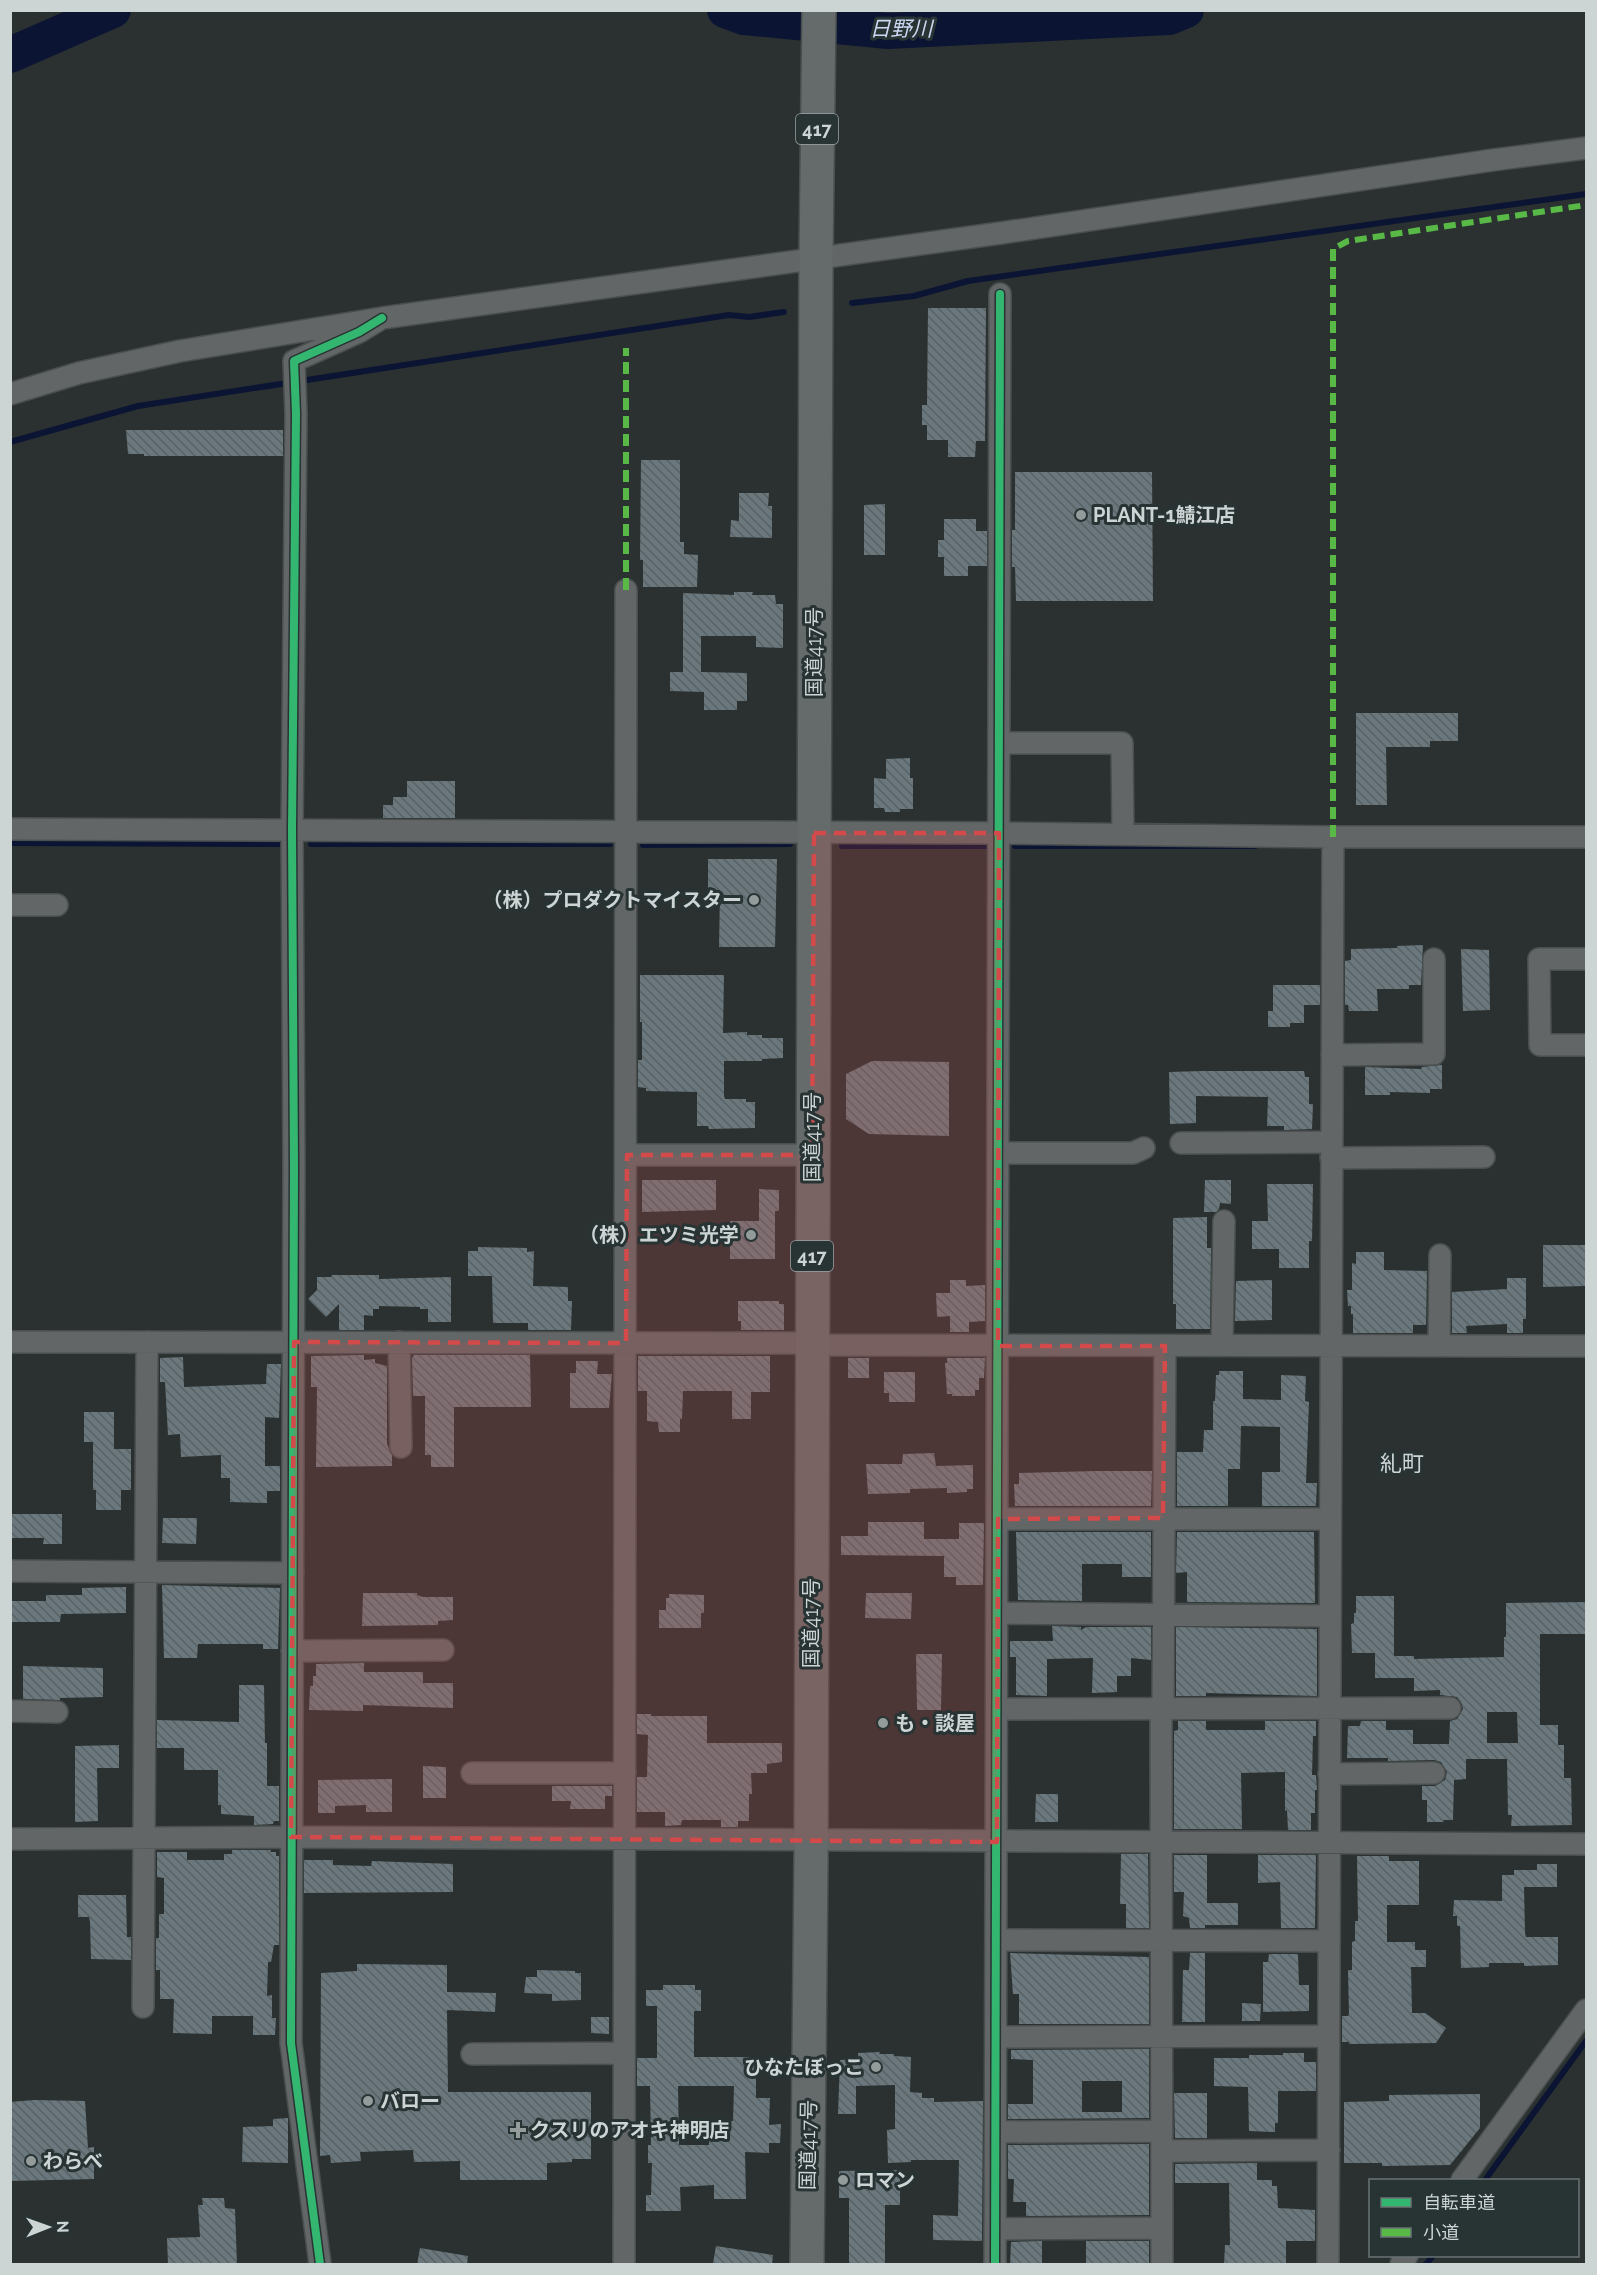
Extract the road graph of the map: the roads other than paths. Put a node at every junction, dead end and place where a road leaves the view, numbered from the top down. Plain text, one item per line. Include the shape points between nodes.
1 (819, 10) edge
2 (1587, 148) edge
3 (816, 254) junction
4 (1000, 294) dead end
5 (381, 318) junction
6 (10, 394) edge
7 (626, 590) dead end
8 (999, 743) junction
9 (10, 829) edge
10 (292, 830) junction
11 (627, 832) junction
12 (814, 833) junction
13 (999, 833) junction
14 (1123, 834) junction
15 (1333, 837) junction
16 (1587, 837) edge
17 (10, 905) edge
18 (57, 905) dead end
19 (1434, 959) dead end
20 (1587, 959) edge
21 (1587, 1045) edge
22 (1332, 1055) junction
23 (1181, 1143) dead end
24 (1144, 1148) dead end
25 (1331, 1150) junction
26 (999, 1152) junction
27 (627, 1155) junction
28 (812, 1155) junction
29 (1484, 1157) dead end
30 (1224, 1221) dead end
31 (1440, 1255) dead end
32 (10, 1342) edge
33 (147, 1342) junction
34 (294, 1342) junction
35 (399, 1342) junction
36 (626, 1342) junction
37 (811, 1345) junction
38 (1222, 1345) junction
39 (1330, 1345) junction
40 (998, 1346) junction
41 (1165, 1346) junction
42 (1439, 1346) junction
43 (1587, 1346) edge
44 (400, 1447) dead end
45 (1163, 1518) junction
46 (998, 1519) junction
47 (1329, 1519) junction
48 (10, 1571) edge
49 (145, 1572) junction
50 (293, 1573) junction
51 (998, 1613) junction
52 (1163, 1614) junction
53 (1329, 1616) junction
54 (443, 1650) dead end
55 (292, 1651) junction
56 (1163, 1708) junction
57 (1329, 1708) junction
58 (1450, 1708) dead end
59 (998, 1709) junction
60 (10, 1711) edge
61 (57, 1712) dead end
62 (472, 1773) dead end
63 (625, 1773) junction
64 (1434, 1773) dead end
65 (1329, 1774) junction
66 (291, 1837) junction
67 (144, 1838) junction
68 (10, 1839) edge
69 (624, 1839) junction
70 (811, 1841) junction
71 (997, 1842) junction
72 (1161, 1842) junction
73 (1328, 1843) junction
74 (1587, 1844) edge
75 (997, 1940) junction
76 (1162, 1941) junction
77 (1329, 1941) junction
78 (143, 2007) dead end
79 (1587, 2010) edge
80 (1329, 2036) junction
81 (996, 2037) junction
82 (1162, 2037) junction
83 (624, 2053) junction
84 (472, 2054) dead end
85 (996, 2132) junction
86 (1162, 2141) junction
87 (1329, 2150) junction
88 (1463, 2179) edge
89 (1162, 2228) junction
90 (995, 2229) junction
91 (320, 2265) edge
92 (624, 2265) edge
93 (807, 2265) edge
94 (995, 2265) edge
95 (1162, 2265) edge
96 (1328, 2265) edge

1 - 3 highway, 国道417号 / 417
2 - 3 street
3 - 5 street
3 - 12 highway, 国道417号 / 417
4 - 8 street
5 - 6 street via 180,351 79,373
5 - 10 street via 294,361
7 - 11 street
8 - 13 street
8 - 14 street via 1122,743
9 - 10 street
10 - 11 street
10 - 34 street
11 - 12 street
11 - 27 street
12 - 13 street
12 - 28 highway, 国道417号 / 417
13 - 14 street
13 - 26 street
14 - 15 street
15 - 16 street
15 - 22 street
17 - 18 street
19 - 22 street via 1434,1054
20 - 21 street via 1539,959 1540,1045
22 - 25 street
23 - 25 street
24 - 26 street via 1133,1153
25 - 29 street
25 - 39 street
26 - 40 street
27 - 28 street
27 - 36 street
28 - 37 highway, 国道417号 / 417
30 - 38 street
31 - 42 street
32 - 33 street
33 - 34 street
33 - 49 street
34 - 35 street
34 - 50 street
35 - 36 street
35 - 44 street
36 - 37 street
36 - 63 street
37 - 40 street
37 - 70 highway, 国道417号 / 417
38 - 39 street
38 - 41 street
39 - 42 street
39 - 47 street
40 - 41 street
40 - 46 street
41 - 45 street
42 - 43 street
45 - 46 street
45 - 47 street
45 - 52 street
46 - 51 street
47 - 53 street
48 - 49 street
49 - 50 street
49 - 67 street
50 - 55 street
51 - 52 street
51 - 59 street
52 - 53 street
52 - 56 street
53 - 57 street
54 - 55 street
55 - 66 street
56 - 57 street
56 - 59 street
56 - 72 street
57 - 58 street
57 - 65 street
59 - 71 street
60 - 61 street
62 - 63 street
63 - 69 street
64 - 65 street
65 - 73 street
66 - 67 street
66 - 69 street
66 - 91 street via 291,2043
67 - 68 street
67 - 78 street
69 - 70 street
69 - 83 street
70 - 71 street
70 - 93 highway, 国道417号 / 417
71 - 72 street
71 - 75 street
72 - 73 street
72 - 76 street
73 - 74 street
73 - 77 street
75 - 76 street
75 - 81 street
76 - 77 street
76 - 82 street
77 - 80 street
79 - 88 street
80 - 82 street
80 - 87 street
81 - 82 street
81 - 85 street
82 - 86 street
83 - 84 street
83 - 92 street
85 - 86 street
85 - 90 street
86 - 87 street
86 - 89 street
87 - 96 street
89 - 90 street
89 - 95 street
90 - 94 street

